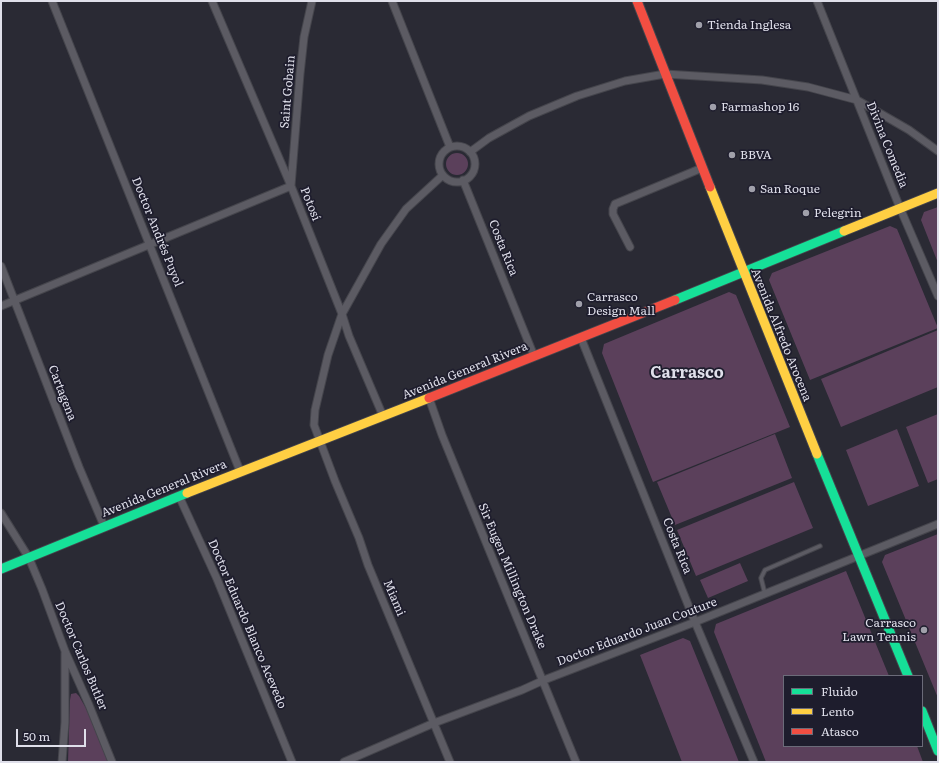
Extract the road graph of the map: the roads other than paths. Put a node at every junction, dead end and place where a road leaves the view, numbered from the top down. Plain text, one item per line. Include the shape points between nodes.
1 (52, 1) edge
2 (212, 1) edge
3 (312, 1) edge
4 (392, 1) edge
5 (637, 1) edge
6 (817, 1) edge
7 (665, 74) junction
8 (857, 100) junction
9 (450, 147) junction
10 (938, 150) edge
11 (470, 152) junction
12 (702, 168) junction
13 (443, 175) junction
14 (464, 180) junction
15 (291, 186) junction
16 (938, 194) edge
17 (900, 208) junction
18 (150, 245) junction
19 (630, 247) dead end
20 (1, 266) edge
21 (743, 272) junction
22 (938, 296) edge
23 (14, 300) junction
24 (1, 306) edge
25 (342, 314) junction
26 (581, 338) junction
27 (534, 356) junction
28 (429, 398) junction
29 (383, 416) junction
30 (320, 441) junction
31 (240, 471) junction
32 (180, 496) junction
33 (1, 513) edge
34 (938, 524) edge
35 (104, 526) junction
36 (820, 546) dead end
37 (859, 556) junction
38 (29, 558) junction
39 (1, 569) edge
40 (765, 594) junction
41 (695, 622) junction
42 (65, 651) junction
43 (908, 675) edge
44 (544, 680) junction
45 (923, 714) edge
46 (434, 723) junction
47 (938, 751) edge
48 (62, 762) edge
49 (112, 762) edge
50 (292, 762) edge
51 (344, 762) edge
52 (450, 762) edge
53 (576, 762) edge
54 (754, 762) edge

1 - 18 street, Doctor Andrés Puyol
2 - 15 street, Potosí
3 - 15 street, Saint Gobain via 304,37
4 - 9 street
5 - 7 main road, Avenida Alfredo Arocena
6 - 8 street, Divina Comedia
7 - 8 street via 762,80 808,87
7 - 11 street via 625,81 577,96 529,116 489,138
7 - 12 main road, Avenida Alfredo Arocena
8 - 10 street
8 - 17 street, Divina Comedia
9 - 11 street via 463,147
9 - 13 street via 440,159 439,168
11 - 14 street via 474,160 474,170
12 - 19 street via 615,204 613,214
12 - 21 main road, Avenida Alfredo Arocena
13 - 14 street via 452,181
13 - 25 street, Miami via 406,209 381,244
14 - 27 street, Costa Rica
15 - 18 street
15 - 25 street, Potosí
16 - 17 main road, Avenida General Rivera
17 - 21 main road, Avenida General Rivera
17 - 22 street, Divina Comedia
18 - 23 street
18 - 31 street, Doctor Andrés Puyol
20 - 23 street, Cartagena
21 - 26 main road, Avenida General Rivera
21 - 37 main road, Avenida Alfredo Arocena
23 - 24 street
23 - 35 street, Cartagena
25 - 29 street, Potosí
25 - 30 street, Miami via 328,354 315,410 314,425
26 - 27 main road, Avenida General Rivera
26 - 41 street, Costa Rica
27 - 28 main road, Avenida General Rivera
28 - 29 main road, Avenida General Rivera
28 - 44 street, Sir Eugen Millington Drake
29 - 30 main road, Avenida General Rivera
30 - 31 main road, Avenida General Rivera
30 - 46 street, Miami via 334,481
31 - 32 main road, Avenida General Rivera
32 - 35 main road, Avenida General Rivera
32 - 50 street, Doctor Eduardo Blanco Acevedo
33 - 38 street, Doctor Carlos Butler
34 - 37 street, Doctor Eduardo Juan Couture
35 - 38 main road, Avenida General Rivera
36 - 40 lane via 765,570 760,578
37 - 40 street, Doctor Eduardo Juan Couture
37 - 43 main road, Avenida Alfredo Arocena
38 - 39 main road, Avenida General Rivera
38 - 42 street, Doctor Carlos Butler
40 - 41 street, Doctor Eduardo Juan Couture
41 - 44 street, Doctor Eduardo Juan Couture
41 - 54 street, Costa Rica
42 - 48 street
42 - 49 street, Doctor Carlos Butler
44 - 46 street, Doctor Eduardo Juan Couture
44 - 53 street, Sir Eugen Millington Drake
45 - 47 main road
46 - 51 street, Doctor Eduardo Juan Couture
46 - 52 street, Miami

